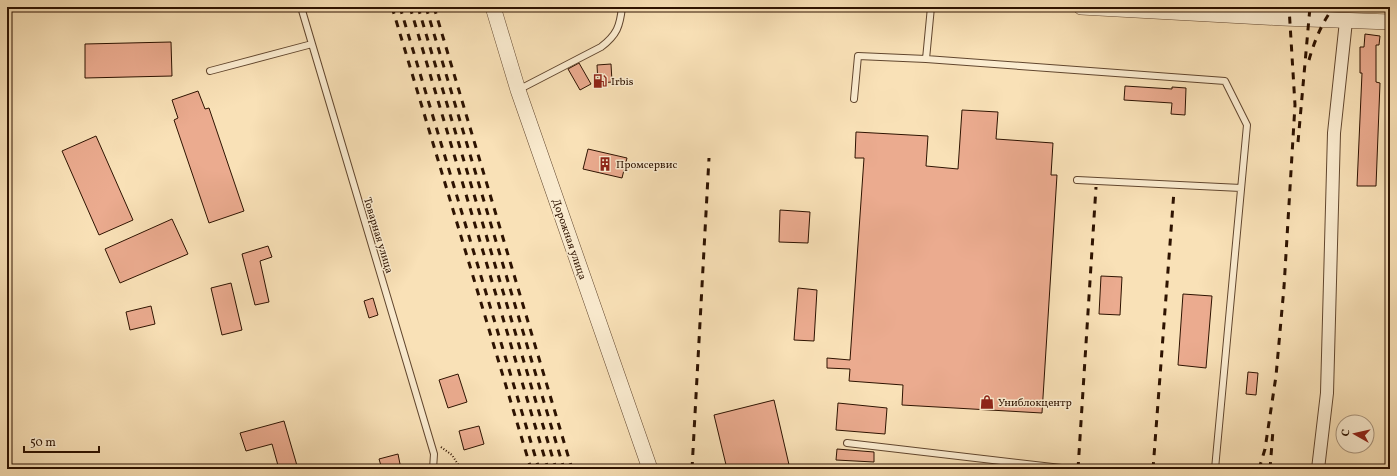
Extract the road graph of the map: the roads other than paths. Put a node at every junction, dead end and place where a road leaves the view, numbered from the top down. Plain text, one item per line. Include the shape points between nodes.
1 (301, 7) edge
2 (493, 7) edge
3 (622, 7) edge
4 (931, 7) edge
5 (1081, 7) edge
6 (1346, 21) junction
7 (1390, 22) edge
8 (312, 44) junction
9 (926, 59) junction
10 (210, 71) dead end
11 (518, 90) junction
12 (854, 99) dead end
13 (1077, 180) dead end
14 (1241, 188) junction
15 (846, 442) dead end
16 (434, 469) edge
17 (650, 469) edge
18 (1070, 469) edge
19 (1215, 469) edge
20 (1318, 469) edge

1 - 8 lane, Товарная улица
2 - 11 street, Дорожная улица
3 - 11 lane via 619,25 609,41
4 - 9 lane
5 - 6 street
6 - 7 street
6 - 20 street via 1334,133 1327,393
8 - 10 lane
8 - 16 lane, Товарная улица via 430,440 434,454
9 - 12 lane via 858,56
9 - 14 lane via 1226,81 1247,125
11 - 17 street, Дорожная улица
13 - 14 lane
14 - 19 lane
15 - 18 lane

